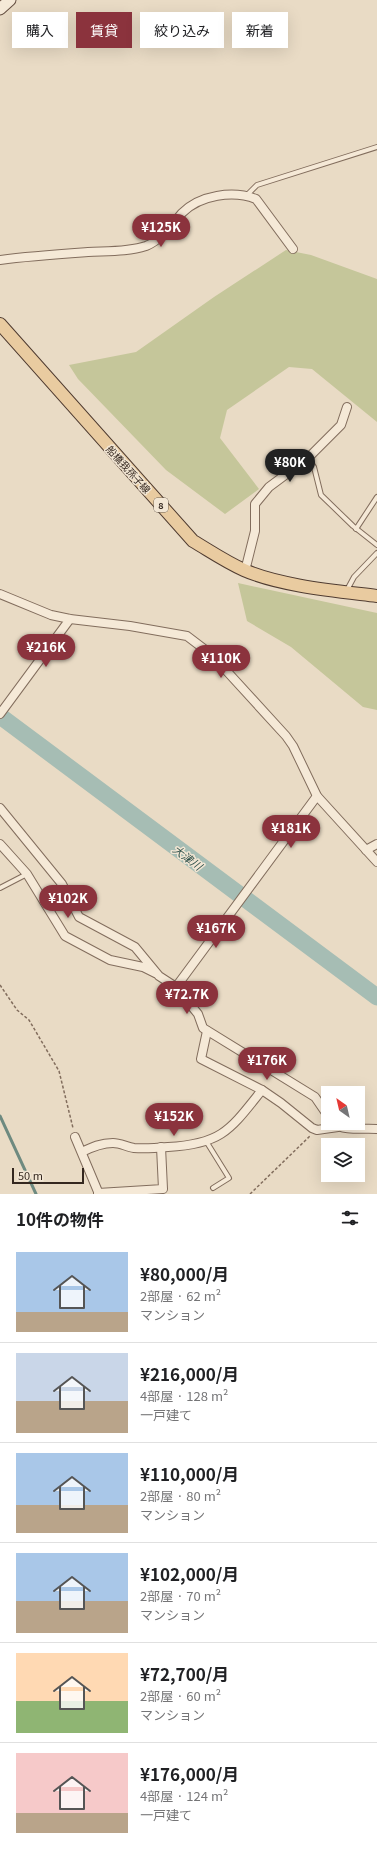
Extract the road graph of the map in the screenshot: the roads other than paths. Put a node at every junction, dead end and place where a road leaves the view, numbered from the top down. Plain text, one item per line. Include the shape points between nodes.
1 (10, 0) edge
2 (0, 10) edge
3 (377, 147) edge
4 (247, 195) junction
5 (293, 249) dead end
6 (0, 260) edge
7 (0, 324) edge
8 (347, 407) dead end
9 (308, 458) junction
10 (377, 497) edge
11 (356, 529) junction
12 (377, 544) edge
13 (377, 553) edge
14 (245, 571) junction
15 (346, 592) junction
16 (0, 594) edge
17 (377, 596) edge
18 (70, 619) junction
19 (0, 714) edge
20 (317, 796) junction
21 (0, 808) edge
22 (0, 844) edge
23 (377, 844) edge
24 (366, 850) junction
25 (377, 862) edge
26 (27, 874) junction
27 (0, 888) edge
28 (159, 976) junction
29 (176, 986) junction
30 (208, 1031) junction
31 (262, 1090) junction
32 (321, 1106) edge
33 (365, 1128) edge
34 (321, 1129) edge
35 (377, 1129) edge
36 (75, 1137) road end
37 (206, 1141) junction
38 (161, 1147) junction
39 (82, 1152) junction
40 (213, 1188) dead end
41 (143, 1192) edge
42 (98, 1193) edge

1 - 2 street
3 - 4 lane via 257,185
4 - 5 street via 256,199
4 - 6 street via 229,194 195,204 147,246 127,250 36,255
7 - 14 main road, 船橋我孫子線 / 8 via 193,541
8 - 9 street via 341,425
9 - 11 lane via 314,467 321,495
9 - 14 street via 269,487 255,504 255,531
10 - 11 lane
11 - 12 lane
13 - 15 lane via 354,577
14 - 15 main road, 船橋我孫子線 / 8 via 280,581
15 - 17 main road, 船橋我孫子線 / 8
16 - 18 street
18 - 19 street
18 - 20 street via 187,636 200,645 234,677 286,736
20 - 24 street
20 - 29 street
21 - 28 street via 62,884 79,917 135,947
22 - 26 street
23 - 24 street
24 - 25 street
26 - 27 lane
26 - 28 street via 65,936 110,960 143,967
28 - 29 street
29 - 30 street via 198,1014 203,1028
30 - 31 street via 201,1059
30 - 32 street via 315,1097
31 - 34 street via 309,1126
31 - 37 street via 236,1122 221,1135
33 - 35 street
36 - 39 street
37 - 38 street via 184,1146
37 - 40 lane via 229,1178
38 - 39 street via 134,1148 114,1143 94,1145
38 - 41 street via 163,1189
39 - 42 street
41 - 42 street

